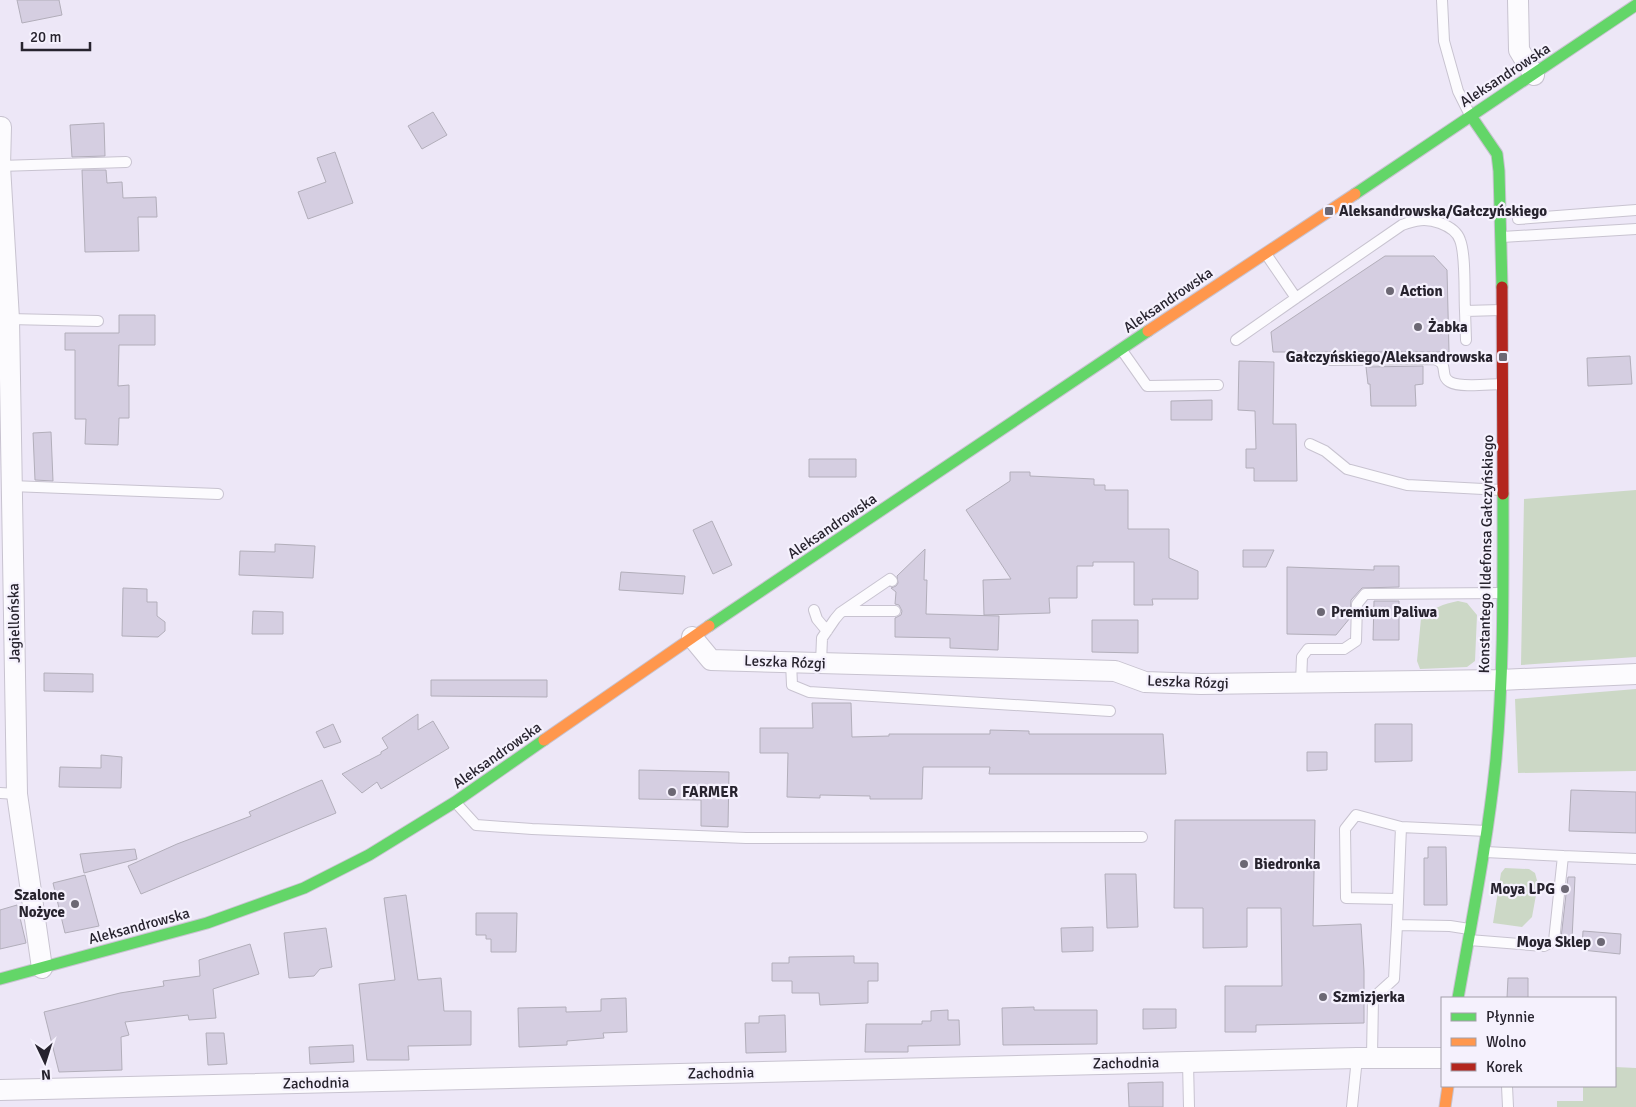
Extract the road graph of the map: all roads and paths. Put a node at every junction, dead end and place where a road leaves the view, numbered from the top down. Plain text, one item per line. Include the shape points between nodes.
1 (1442, 0) edge
2 (1518, 0) edge
3 (1636, 5) edge
4 (1534, 75) junction
5 (1471, 116) junction
6 (1, 127) dead end
7 (126, 162) dead end
8 (0, 166) edge
9 (1636, 210) edge
10 (1518, 219) dead end
11 (1636, 230) edge
12 (1501, 237) junction
13 (1266, 254) junction
14 (1296, 298) junction
15 (1502, 310) junction
16 (1465, 311) junction
17 (9, 319) junction
18 (98, 320) dead end
19 (1236, 340) dead end
20 (1466, 340) dead end
21 (1121, 349) junction
22 (1330, 360) dead end
23 (1503, 384) junction
24 (1218, 385) dead end
25 (1310, 444) dead end
26 (11, 486) junction
27 (1503, 490) junction
28 (218, 494) dead end
29 (892, 581) dead end
30 (1503, 593) junction
31 (814, 610) dead end
32 (843, 611) junction
33 (895, 611) dead end
34 (827, 631) junction
35 (692, 637) junction
36 (791, 662) junction
37 (821, 663) junction
38 (1636, 674) edge
39 (1500, 680) junction
40 (1301, 683) junction
41 (1110, 711) dead end
42 (8, 793) edge
43 (455, 802) junction
44 (1401, 827) junction
45 (1487, 831) junction
46 (1142, 837) dead end
47 (1483, 852) junction
48 (1563, 856) junction
49 (1636, 859) edge
50 (1398, 899) junction
51 (1397, 925) junction
52 (1469, 935) junction
53 (42, 968) junction
54 (0, 978) edge
55 (1458, 997) edge
56 (1365, 1057) junction
57 (1441, 1058) edge
58 (1188, 1062) junction
59 (1448, 1087) edge
60 (1507, 1087) edge
61 (0, 1090) edge
62 (1506, 1105) edge
63 (1189, 1107) edge
64 (1352, 1107) edge
65 (1445, 1107) edge

1 - 5 lane via 1444,41 1458,91
2 - 4 street via 1519,50
3 - 4 main road, Aleksandrowska
4 - 5 main road, Aleksandrowska
5 - 12 main road, Konstantego Ildefonsa Gałczyńskiego via 1497,154
5 - 13 main road, Aleksandrowska
6 - 8 street, Jagiellońska
7 - 8 lane
8 - 17 street, Jagiellońska
9 - 10 lane
11 - 12 lane
12 - 15 main road, Konstantego Ildefonsa Gałczyńskiego
13 - 14 lane
13 - 21 main road, Aleksandrowska
14 - 16 lane via 1402,225 1417,220 1433,221 1450,227 1460,238
14 - 19 lane
15 - 16 lane
15 - 23 main road, Konstantego Ildefonsa Gałczyńskiego
16 - 20 lane
17 - 18 lane
17 - 26 street, Jagiellońska
21 - 24 lane via 1147,386
21 - 35 main road, Aleksandrowska
22 - 23 lane via 1433,359 1440,360 1445,377 1457,385
23 - 27 main road, Konstantego Ildefonsa Gałczyńskiego
25 - 27 lane via 1325,451 1347,469 1407,485
26 - 28 lane
26 - 42 street, Jagiellońska
27 - 30 main road, Konstantego Ildefonsa Gałczyńskiego
29 - 32 lane via 890,579
30 - 39 main road, Konstantego Ildefonsa Gałczyńskiego
30 - 40 lane via 1365,594 1357,604 1356,641 1344,649 1308,649 1302,657
31 - 34 lane via 816,619
32 - 33 lane
32 - 34 lane
34 - 37 lane via 822,638
35 - 36 street, Leszka Rózgi via 711,660
35 - 43 main road, Aleksandrowska
36 - 37 street, Leszka Rózgi
36 - 41 lane via 792,685 809,692
37 - 40 street, Leszka Rózgi via 1115,671 1145,682
38 - 39 street, Leszka Rózgi
39 - 40 street, Leszka Rózgi
39 - 45 main road, Konstantego Ildefonsa Gałczyńskiego via 1496,758
42 - 53 street, Jagiellońska
43 - 46 lane via 476,825 532,829 746,838
43 - 53 main road, Aleksandrowska via 357,862 304,888 207,923
44 - 45 lane
44 - 50 lane
44 - 50 lane via 1356,815 1345,829 1346,898
45 - 47 main road, Konstantego Ildefonsa Gałczyńskiego
47 - 48 lane
47 - 52 main road, Konstantego Ildefonsa Gałczyńskiego
48 - 49 lane
48 - 52 lane via 1554,941 1544,946
50 - 51 lane
51 - 52 lane via 1450,926
51 - 56 lane via 1394,979 1373,998
52 - 55 main road, Konstantego Ildefonsa Gałczyńskiego
53 - 54 main road, Aleksandrowska
56 - 57 street, Zachodnia
56 - 58 street, Zachodnia
56 - 64 lane
58 - 61 street, Zachodnia
58 - 63 lane
59 - 65 main road
60 - 62 lane

